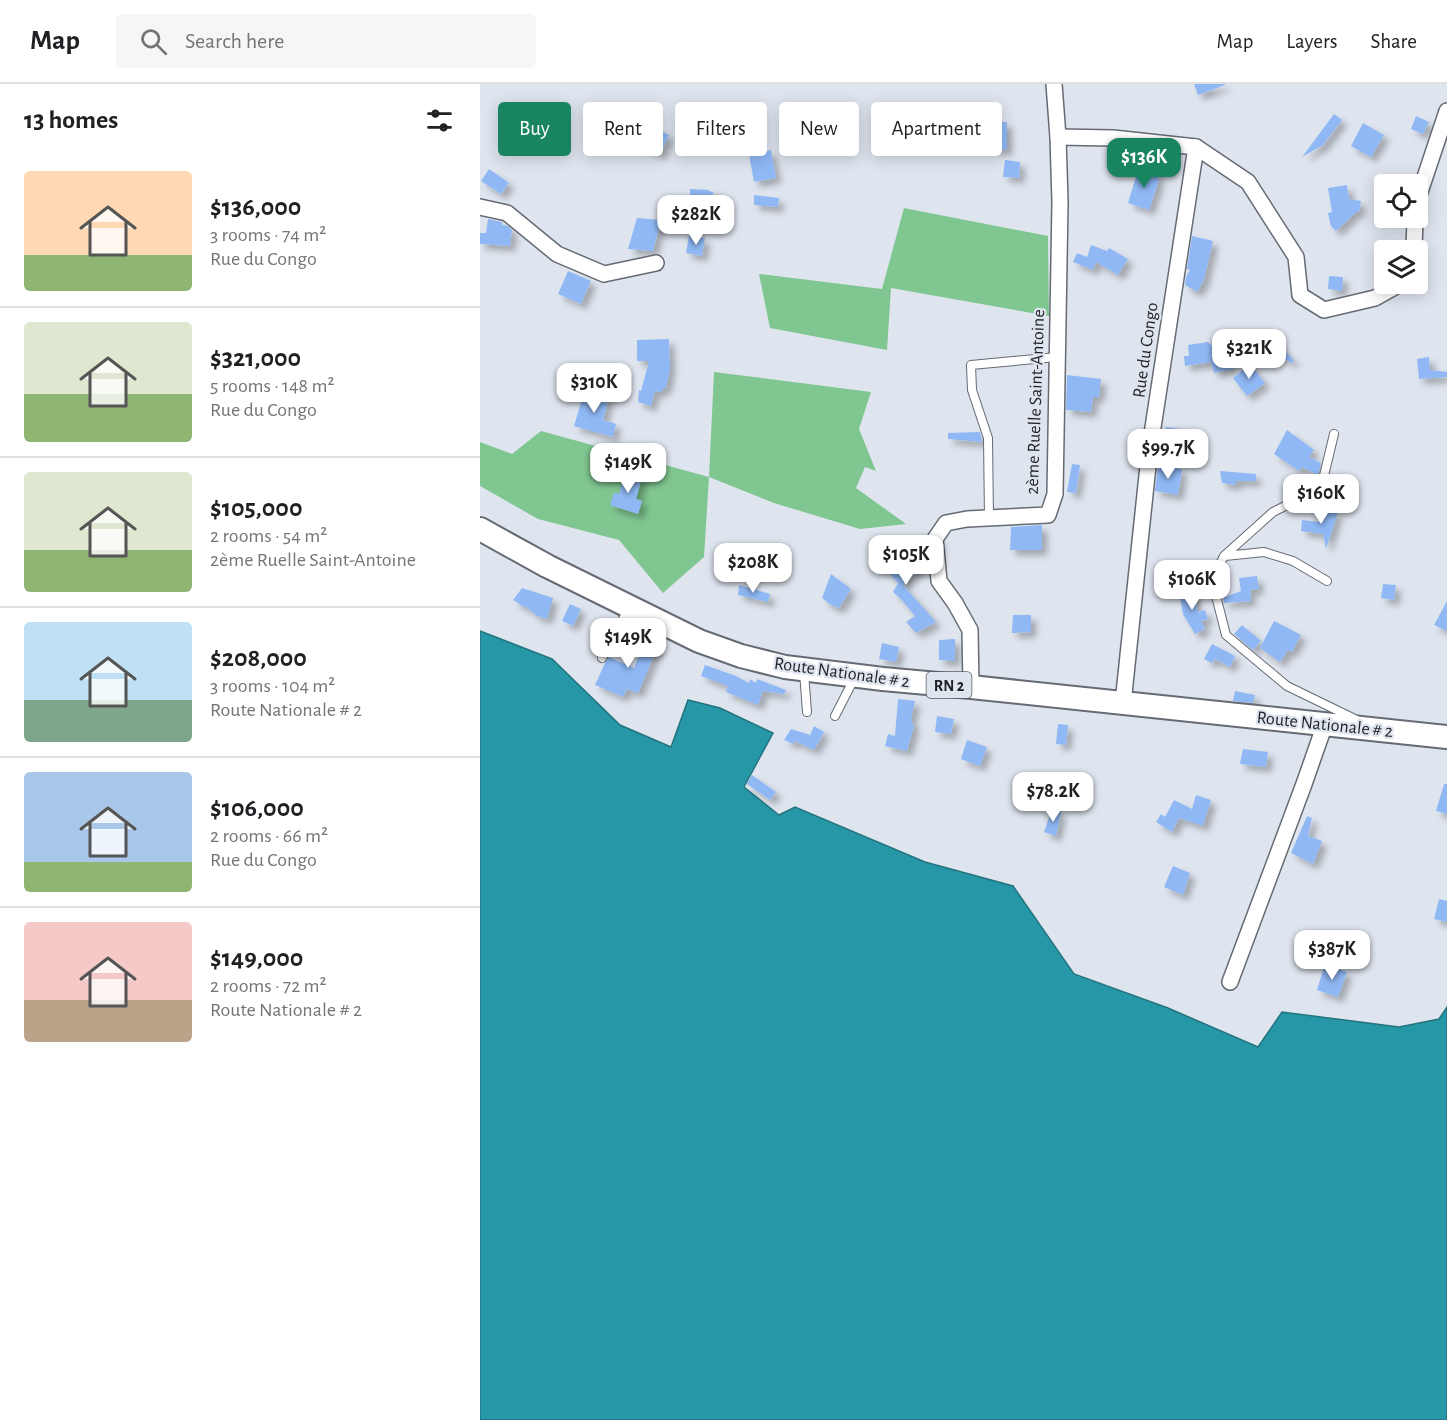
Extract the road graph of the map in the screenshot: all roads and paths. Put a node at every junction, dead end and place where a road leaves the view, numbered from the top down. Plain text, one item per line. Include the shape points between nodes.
1 (1054, 84) edge
2 (1447, 111) edge
3 (1058, 137) junction
4 (1196, 147) junction
5 (1426, 174) edge
6 (480, 207) edge
7 (656, 262) dead end
8 (1382, 294) edge
9 (1057, 357) junction
10 (1334, 434) dead end
11 (989, 518) junction
12 (480, 529) edge
13 (1224, 556) junction
14 (1328, 581) dead end
15 (630, 607) junction
16 (602, 658) dead end
17 (804, 669) junction
18 (856, 676) junction
19 (972, 687) junction
20 (1123, 703) junction
21 (807, 712) dead end
22 (835, 716) dead end
23 (1324, 724) junction
24 (1377, 729) junction
25 (1447, 737) edge
26 (1230, 982) dead end

1 - 3 street, 2ème Ruelle Saint-Antoine
2 - 5 street
3 - 4 street
3 - 9 street, 2ème Ruelle Saint-Antoine
4 - 8 street via 1248,182 1296,257 1300,295 1324,310
4 - 20 street, Rue du Congo via 1150,447
6 - 7 street via 507,213 557,254 604,274
9 - 11 street, 2ème Ruelle Saint-Antoine via 1055,494 1048,514
9 - 11 lane via 971,365 972,390 988,438
10 - 13 lane via 1321,488 1273,512
11 - 19 street, 2ème Ruelle Saint-Antoine via 946,523 935,539 939,581 970,630
12 - 15 main road, Route Nationale # 2 / RN 2
13 - 14 lane via 1264,552 1293,561
13 - 24 lane via 1212,580 1226,635 1287,686
15 - 16 lane
15 - 17 main road, Route Nationale # 2 / RN 2 via 699,641
17 - 18 main road, Route Nationale # 2 / RN 2
17 - 21 lane
18 - 19 main road, Route Nationale # 2 / RN 2
18 - 22 lane
19 - 20 main road, Route Nationale # 2 / RN 2
20 - 23 main road, Route Nationale # 2 / RN 2
23 - 24 main road, Route Nationale # 2 / RN 2
23 - 26 street
24 - 25 main road, Route Nationale # 2 / RN 2

